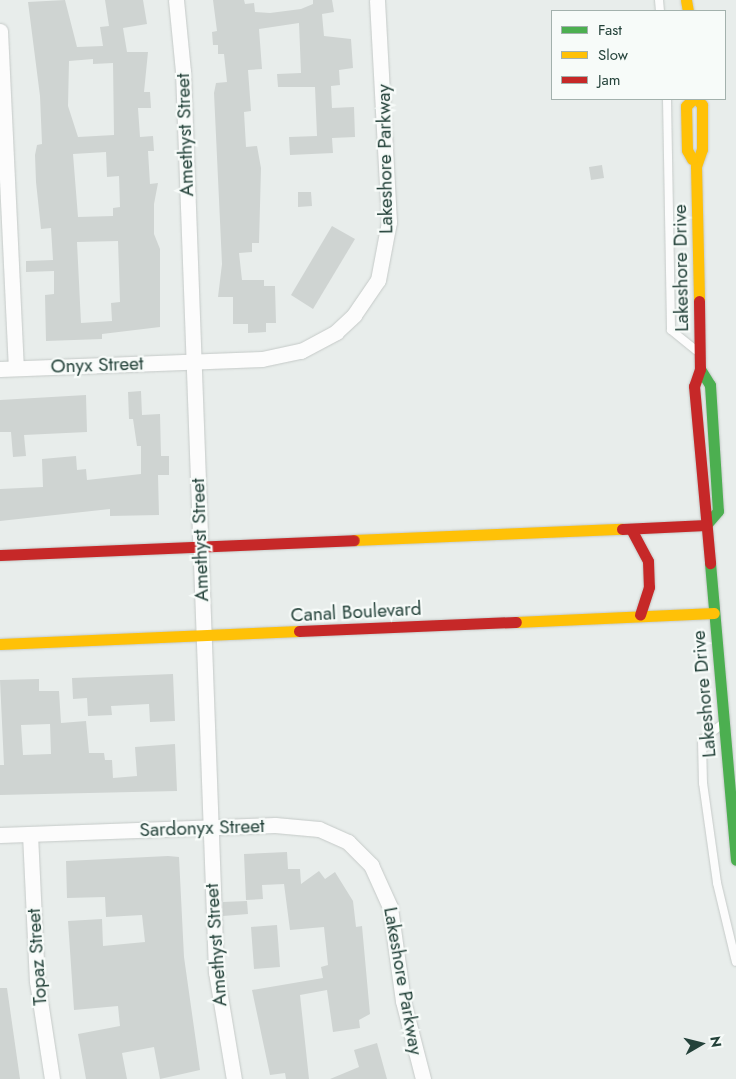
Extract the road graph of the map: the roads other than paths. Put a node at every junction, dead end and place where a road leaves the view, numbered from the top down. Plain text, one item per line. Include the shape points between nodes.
1 (176, 0) edge
2 (377, 0) edge
3 (0, 31) edge
4 (667, 100) edge
5 (692, 100) edge
6 (698, 100) edge
7 (696, 166) junction
8 (700, 354) junction
9 (193, 362) junction
10 (16, 368) junction
11 (0, 369) edge
12 (700, 369) junction
13 (706, 525) junction
14 (631, 529) junction
15 (200, 547) junction
16 (0, 555) edge
17 (714, 613) junction
18 (640, 616) junction
19 (203, 636) junction
20 (0, 644) edge
21 (724, 722) junction
22 (210, 828) junction
23 (30, 834) junction
24 (0, 835) edge
25 (736, 860) edge
26 (382, 883) joint
27 (736, 962) edge
28 (52, 1079) edge
29 (234, 1079) edge
30 (423, 1079) edge

1 - 9 street, Amethyst Street
2 - 9 street, Lakeshore Parkway via 389,189 386,257 378,280 354,315 336,332 301,351 262,360
3 - 10 street
4 - 8 lane via 671,330
5 - 7 street, Lakeshore Drive via 686,106 687,150
6 - 7 street, Lakeshore Drive via 702,105 702,149
7 - 8 street, Lakeshore Drive
8 - 12 street, Lakeshore Drive
9 - 10 street, Onyx Street
9 - 15 street, Amethyst Street
10 - 11 street, Onyx Street
12 - 13 street, Lakeshore Drive via 694,386
12 - 13 street, Lakeshore Drive via 710,385 718,511
13 - 14 street
13 - 17 street, Lakeshore Drive
14 - 15 street
14 - 18 street via 648,561 649,587
15 - 16 street
15 - 19 street, Amethyst Street
17 - 18 street, Canal Boulevard
17 - 21 street, Lakeshore Drive
18 - 19 street, Canal Boulevard
19 - 20 street, Canal Boulevard
19 - 22 street, Amethyst Street
21 - 25 street, Lakeshore Drive
21 - 27 lane via 702,740 703,784 717,884
22 - 23 street, Sardonyx Street
22 - 26 street, Sardonyx Street via 275,825 319,829 358,850
22 - 29 street, Amethyst Street via 216,972
23 - 24 street, Sardonyx Street
23 - 28 street, Topaz Street via 37,981
26 - 30 street, Lakeshore Parkway via 390,907 402,1001

